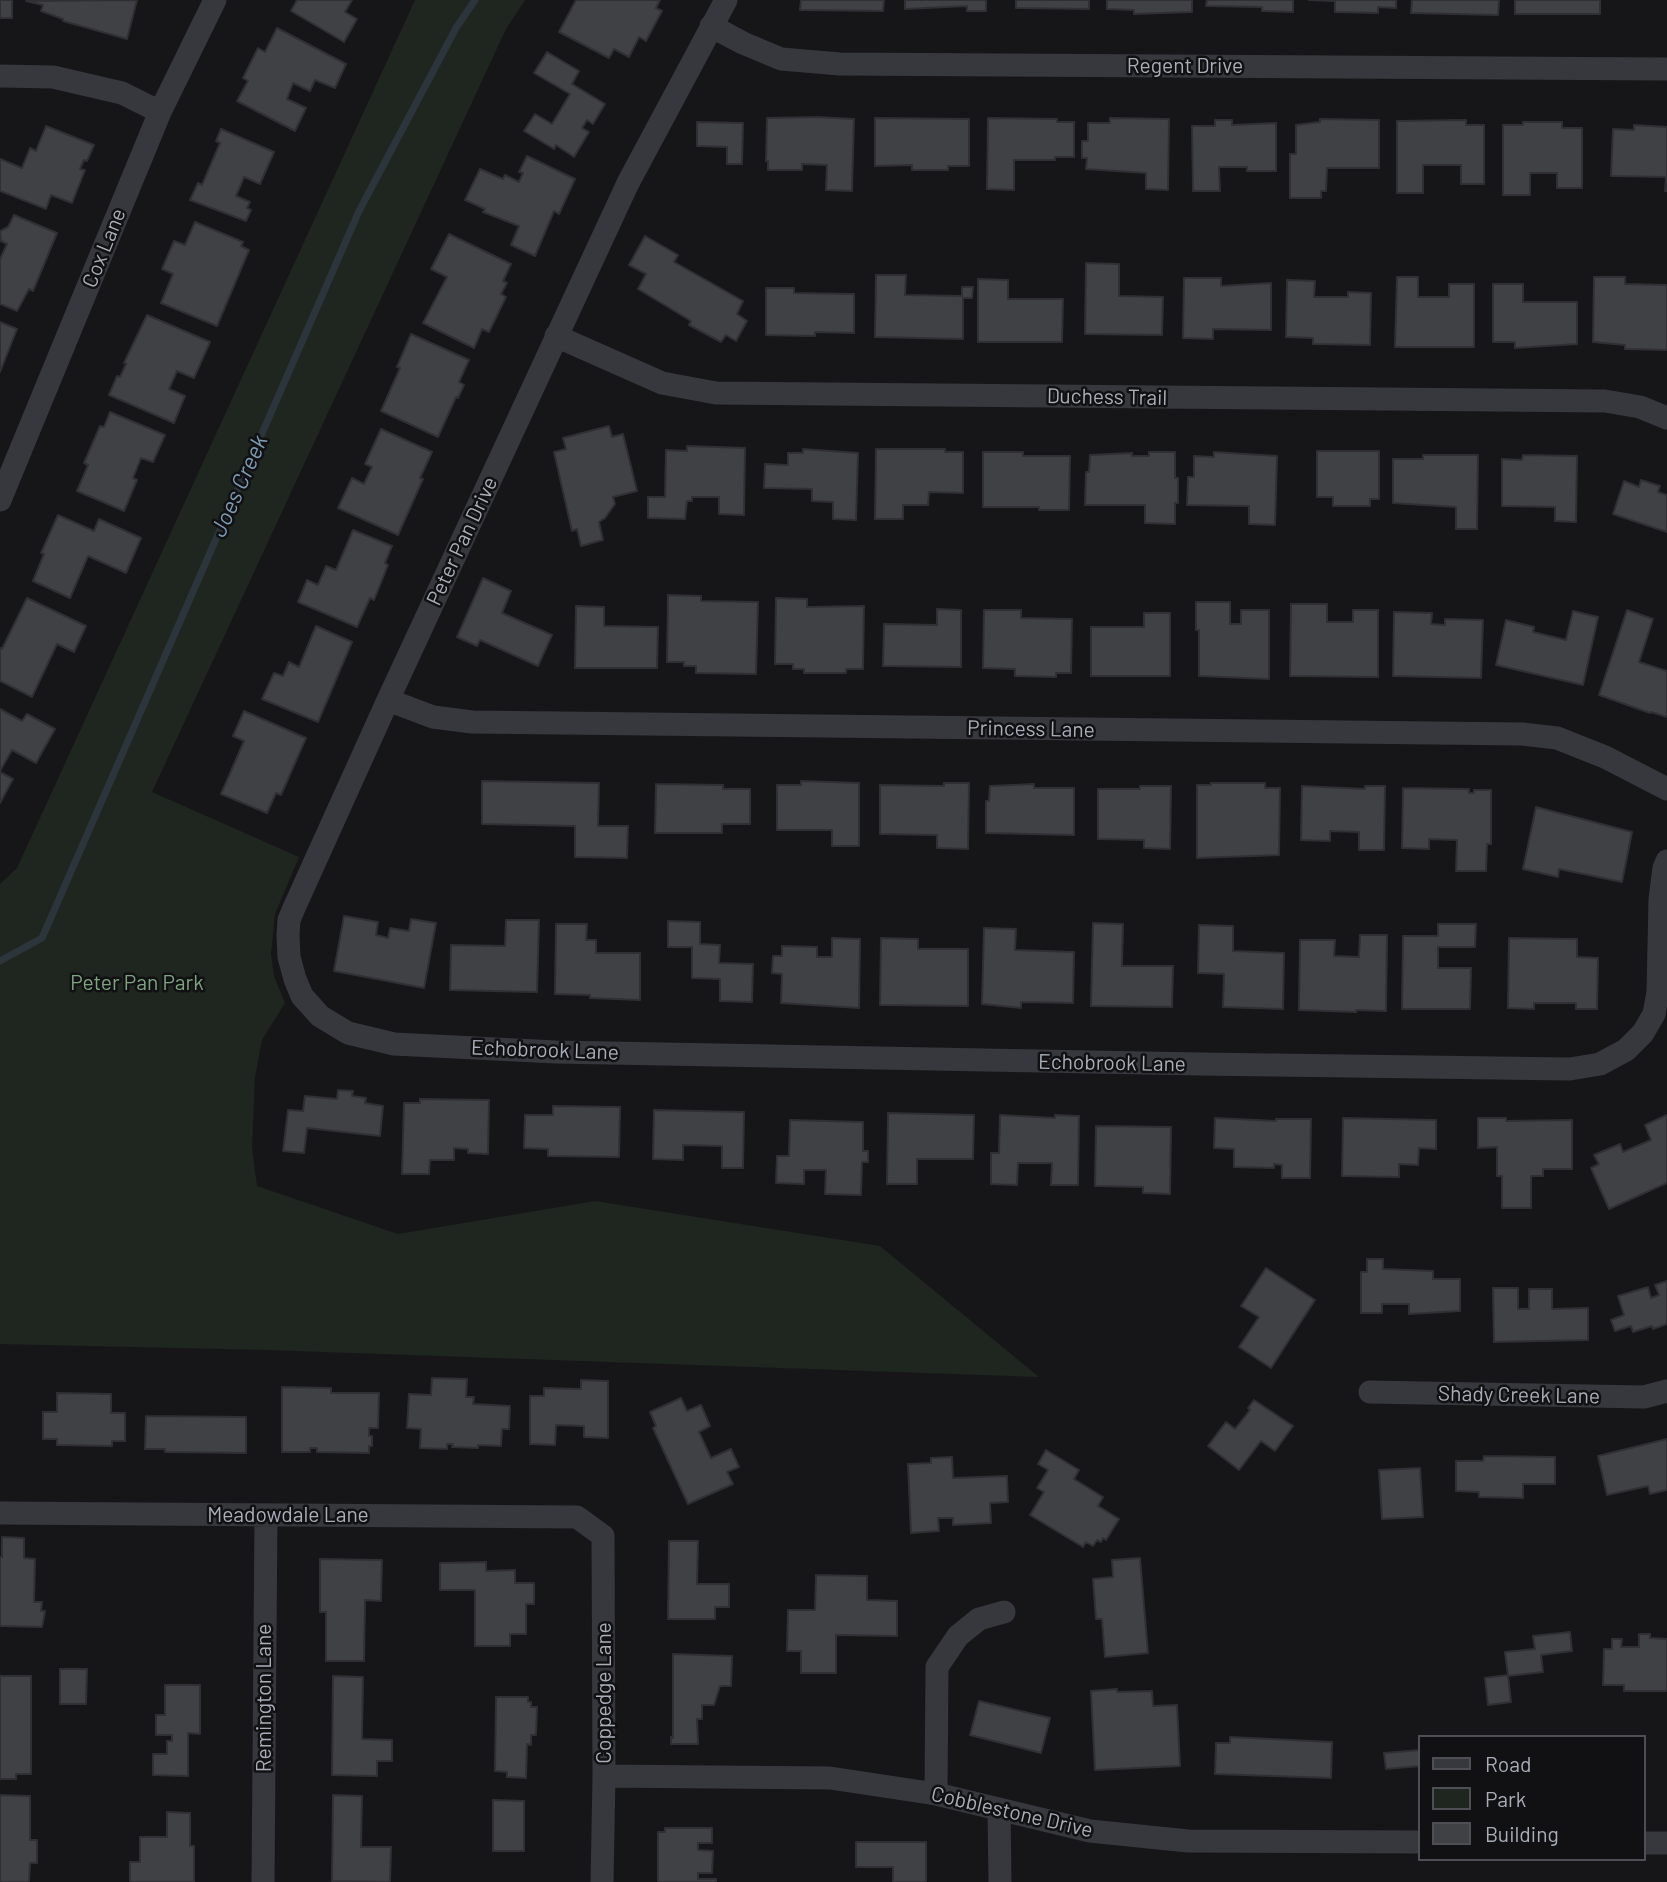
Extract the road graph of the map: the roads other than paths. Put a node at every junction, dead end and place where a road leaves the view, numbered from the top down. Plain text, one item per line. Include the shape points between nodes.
1 (215, 0) edge
2 (726, 0) edge
3 (710, 26) junction
4 (1667, 69) edge
5 (0, 76) edge
6 (160, 112) junction
7 (556, 336) junction
8 (1667, 418) edge
9 (0, 500) edge
10 (388, 700) junction
11 (1667, 789) edge
12 (1667, 861) edge
13 (394, 1044) joint
14 (1667, 1391) edge
15 (1370, 1392) dead end
16 (0, 1513) edge
17 (265, 1515) junction
18 (577, 1517) joint
19 (1004, 1612) dead end
20 (604, 1776) junction
21 (936, 1794) junction
22 (999, 1809) junction
23 (1418, 1842) edge
24 (1646, 1843) edge
25 (1667, 1843) edge
26 (263, 1882) edge
27 (602, 1882) edge
28 (1000, 1882) edge

1 - 6 street, Cox Lane
2 - 3 street, Peter Pan Drive
3 - 4 street, Regent Drive via 781,59 840,64
3 - 7 street, Peter Pan Drive via 628,183
5 - 6 street via 53,76 122,93
6 - 9 street, Cox Lane
7 - 8 street, Duchess Trail via 662,383 716,393 1605,401
7 - 10 street, Peter Pan Drive
10 - 11 street, Princess Lane via 433,717 472,722 1522,734 1557,738
10 - 13 street, Peter Pan Drive via 294,908 288,935 295,979 302,996 320,1016 348,1033
12 - 13 street, Echobrook Lane via 1660,899 1654,1014 1626,1050 1600,1064 1570,1069 556,1052
14 - 15 street, Shady Creek Lane via 1644,1397
16 - 17 street, Meadowdale Lane
17 - 18 street, Meadowdale Lane
17 - 26 street, Remington Lane
18 - 20 street, Coppedge Lane via 603,1536
19 - 21 street via 979,1619 958,1636 937,1667
20 - 21 street, Cobblestone Drive via 830,1778
20 - 27 street, Coppedge Lane
21 - 22 street, Cobblestone Drive
22 - 23 street, Cobblestone Drive via 1090,1831 1188,1841
22 - 28 street
24 - 25 street

